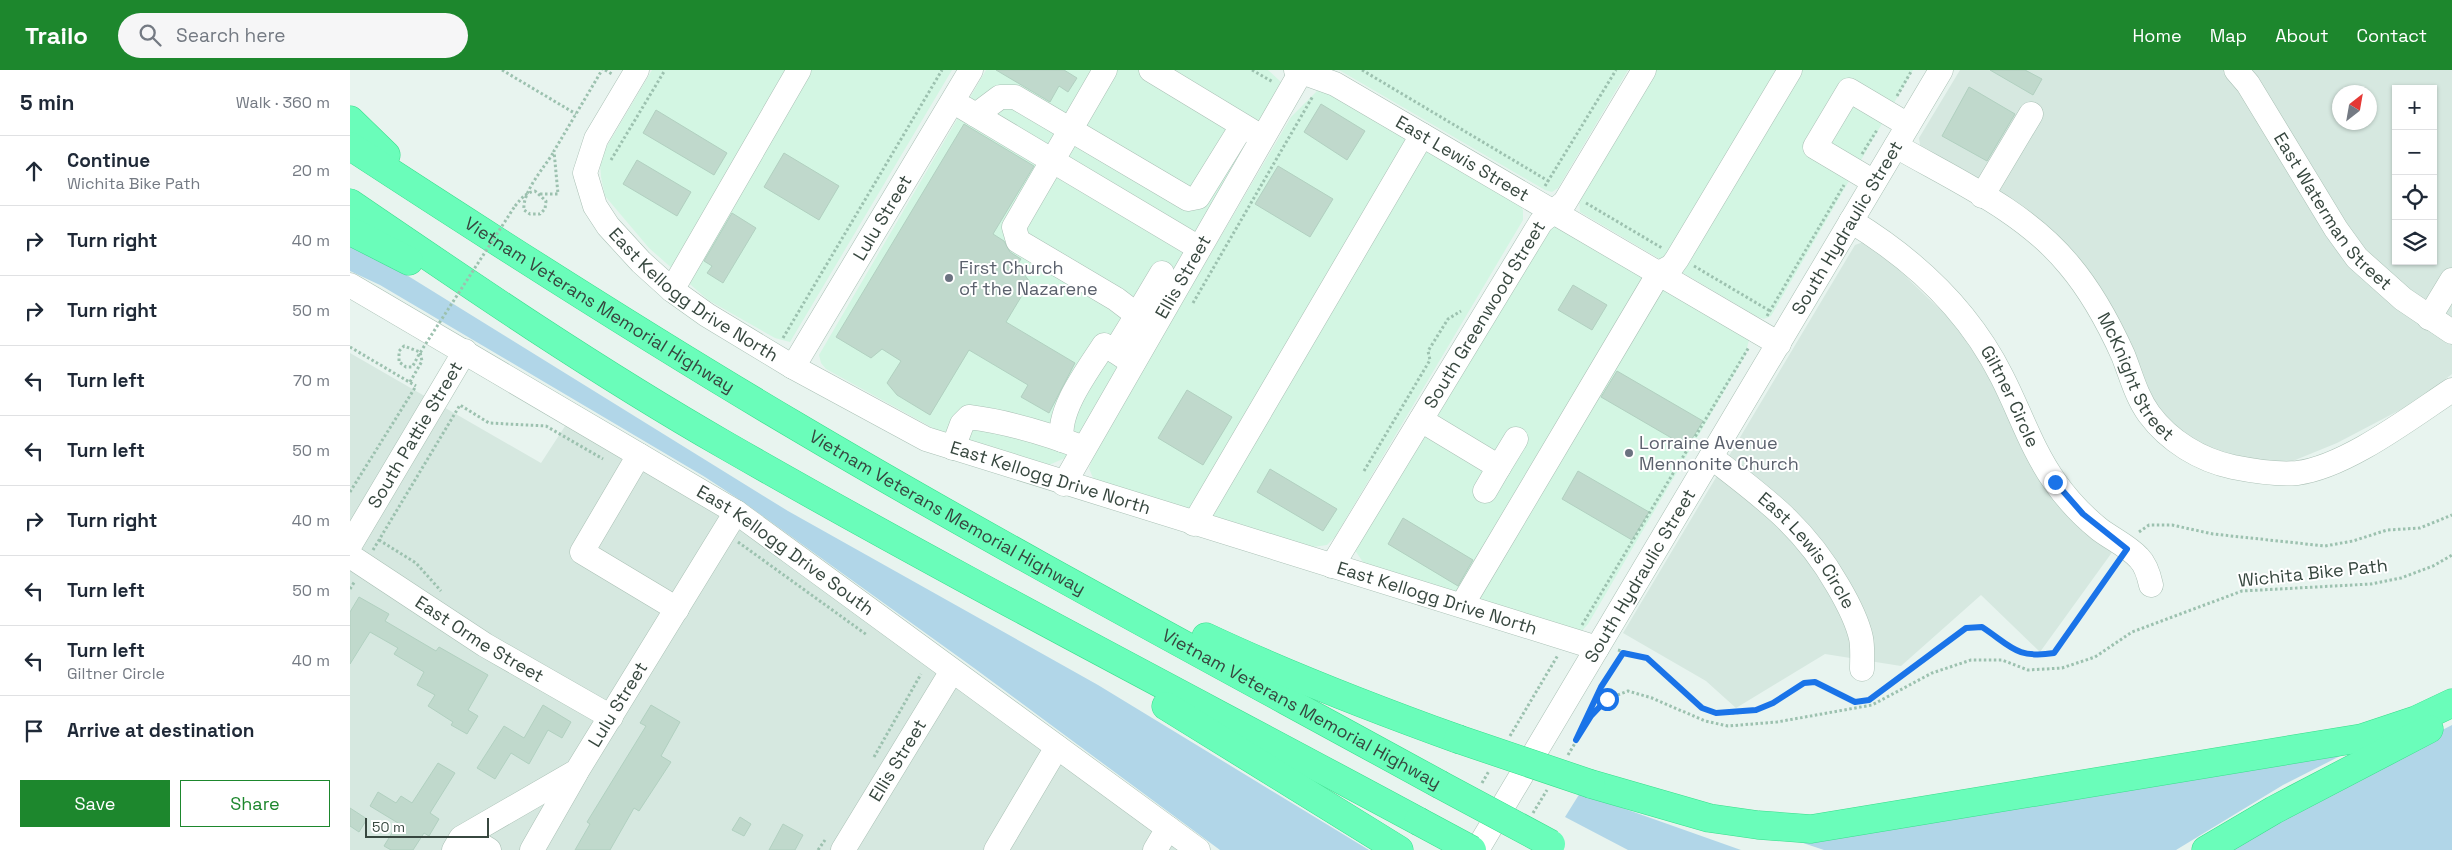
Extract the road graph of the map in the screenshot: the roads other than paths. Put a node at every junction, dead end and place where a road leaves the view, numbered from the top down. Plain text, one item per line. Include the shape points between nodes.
1 (637, 70) edge
2 (799, 70) edge
3 (971, 70) edge
4 (1105, 70) edge
5 (1151, 70) edge
6 (1644, 70) edge
7 (1790, 70) edge
8 (1941, 70) edge
9 (1300, 71) edge
10 (2247, 75) edge
11 (952, 101) junction
12 (2031, 114) dead end
13 (976, 115) junction
14 (350, 120) edge
15 (1908, 125) junction
16 (1242, 126) junction
17 (1071, 128) junction
18 (1422, 134) junction
19 (1263, 138) junction
20 (350, 146) edge
21 (1896, 146) junction
22 (1052, 160) junction
23 (1874, 182) junction
24 (1982, 196) junction
25 (350, 203) edge
26 (1555, 211) junction
27 (1851, 222) junction
28 (475, 226) junction
29 (350, 231) edge
30 (1199, 248) junction
31 (1162, 273) dead end
32 (1659, 273) junction
33 (2452, 280) edge
34 (350, 286) edge
35 (672, 290) junction
36 (1137, 315) junction
37 (515, 316) junction
38 (2429, 318) junction
39 (2452, 332) edge
40 (1779, 344) junction
41 (464, 351) junction
42 (1124, 357) junction
43 (793, 367) junction
44 (2452, 390) edge
45 (1421, 420) junction
46 (1516, 439) dead end
47 (1062, 440) junction
48 (953, 448) junction
49 (1084, 448) junction
50 (1711, 456) junction
51 (633, 464) junction
52 (1499, 466) junction
53 (1064, 484) junction
54 (1485, 491) dead end
55 (952, 516) junction
56 (730, 522) junction
57 (1194, 524) junction
58 (363, 538) edge
59 (907, 546) junction
60 (357, 561) edge
61 (1332, 566) junction
62 (2151, 585) dead end
63 (1462, 605) junction
64 (676, 609) junction
65 (1600, 644) junction
66 (1862, 669) dead end
67 (947, 678) junction
68 (2452, 703) edge
69 (2452, 716) edge
70 (610, 717) junction
71 (1057, 747) junction
72 (577, 771) junction
73 (1168, 828) junction
74 (836, 842) edge
75 (460, 843) edge
76 (1394, 847) edge
77 (1557, 847) edge
78 (489, 850) edge
79 (532, 850) edge
80 (996, 850) edge
81 (1155, 850) edge
82 (1198, 850) edge
83 (1472, 850) edge
84 (1477, 850) edge
85 (2206, 850) edge

1 - 35 street, East Kellogg Drive North via 596,139 585,174 595,206 608,226
2 - 35 street
3 - 11 street, Lulu Street
4 - 17 street
5 - 16 street
6 - 26 street, South Greenwood Street via 1565,202
7 - 32 street via 1677,259
8 - 15 street, South Hydraulic Street
9 - 18 street, East Lewis Street via 1335,84
9 - 19 street, Ellis Street
10 - 38 street, East Waterman Street via 2336,229 2357,258 2389,288
11 - 13 street
11 - 43 street, Lulu Street
12 - 24 street
13 - 17 street via 1000,98 1015,97
13 - 22 street
14 - 28 highway via 386,155
15 - 21 street, South Hydraulic Street
15 - 23 street via 1848,90 1815,147
16 - 17 street via 1198,197 1188,199
16 - 19 street
17 - 22 street
18 - 26 street, East Lewis Street
18 - 57 street
19 - 30 street, Ellis Street
20 - 28 highway, Vietnam Veterans Memorial Highway
21 - 23 street, South Hydraulic Street
21 - 24 street, McKnight Street
22 - 30 street
22 - 36 street via 1014,227 1018,241
23 - 27 street, South Hydraulic Street
24 - 44 street, McKnight Street via 2042,236 2068,264 2088,289 2122,354 2138,396 2150,414 2172,437 2202,458 2243,469 2298,472 2327,465
25 - 37 highway
26 - 32 street, East Lewis Street
26 - 45 street, South Greenwood Street via 1541,222
27 - 40 street, South Hydraulic Street
27 - 62 street, Giltner Circle via 1909,260 1950,299 1993,359 2032,445 2055,482 2083,514 2140,558
28 - 55 highway, Vietnam Veterans Memorial Highway via 795,426
29 - 37 highway
30 - 42 street, Ellis Street
31 - 36 street
32 - 40 street, East Lewis Street
32 - 63 street
33 - 38 street
34 - 41 street, East Kellogg Drive South
35 - 43 street, East Kellogg Drive North
36 - 42 street
37 - 59 highway via 723,444
38 - 39 street, East Waterman Street
40 - 50 street, South Hydraulic Street
41 - 51 street, East Kellogg Drive South
41 - 58 street, South Pattie Street
42 - 47 street via 1104,345 1062,417
42 - 49 street, Ellis Street
43 - 48 street, East Kellogg Drive North via 926,439
45 - 52 street
45 - 61 street, South Greenwood Street
46 - 52 street
47 - 48 street via 969,417 962,424
47 - 49 street
48 - 53 street, East Kellogg Drive North
49 - 53 street, Ellis Street
50 - 65 street, South Hydraulic Street
50 - 66 street, East Lewis Circle via 1784,514 1813,546 1857,623 1862,641
51 - 56 street, East Kellogg Drive South
51 - 64 street via 582,552
52 - 54 street
53 - 57 street, East Kellogg Drive North
55 - 68 highway, bridge via 1280,672 1458,739 1591,784 1709,818 1758,826 1811,829 2362,738 2416,720
55 - 77 highway, Vietnam Veterans Memorial Highway, bridge
56 - 64 street, Lulu Street
56 - 67 street, East Kellogg Drive South
57 - 61 street, East Kellogg Drive North
59 - 76 highway
59 - 83 highway, bridge
60 - 70 street, East Orme Street via 485,644
61 - 63 street, East Kellogg Drive North
63 - 65 street, East Kellogg Drive North via 1568,639
64 - 70 street, Lulu Street
65 - 84 street, South Hydraulic Street
67 - 71 street, East Kellogg Drive South
67 - 74 street, Ellis Street
69 - 85 highway via 2274,810
70 - 72 street, Lulu Street
71 - 73 street, East Kellogg Drive South
71 - 80 street
72 - 75 street, Lulu Street
72 - 79 street
73 - 81 street
73 - 82 street, East Kellogg Drive South
75 - 78 street

